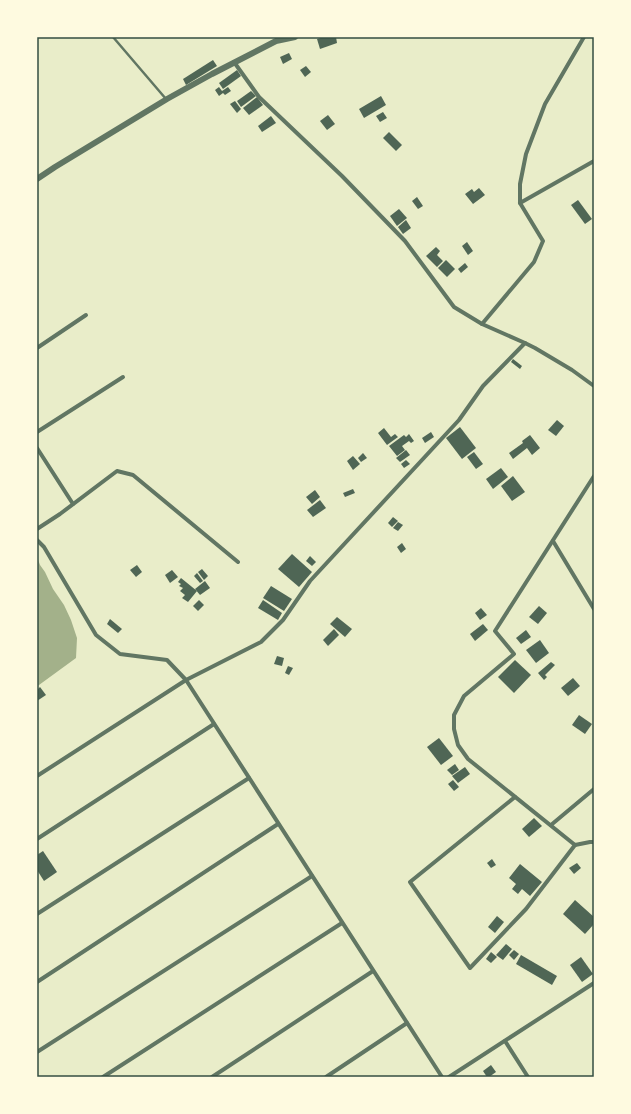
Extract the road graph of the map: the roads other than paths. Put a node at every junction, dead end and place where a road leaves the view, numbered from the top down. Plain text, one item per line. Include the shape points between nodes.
1 (113, 37) edge
2 (295, 37) edge
3 (584, 37) edge
4 (234, 62) junction
5 (167, 99) junction
6 (594, 162) edge
7 (37, 179) edge
8 (520, 203) junction
9 (86, 315) dead end
10 (482, 324) junction
11 (525, 343) junction
12 (37, 348) edge
13 (123, 377) dead end
14 (594, 386) edge
15 (37, 432) edge
16 (37, 448) edge
17 (594, 476) edge
18 (73, 504) junction
19 (37, 529) edge
20 (37, 540) edge
21 (553, 541) junction
22 (238, 562) dead end
23 (594, 609) edge
24 (186, 680) junction
25 (214, 724) junction
26 (37, 776) edge
27 (248, 778) junction
28 (594, 789) edge
29 (515, 796) junction
30 (278, 824) junction
31 (551, 825) junction
32 (37, 839) edge
33 (594, 842) edge
34 (575, 844) junction
35 (312, 876) junction
36 (37, 914) edge
37 (342, 923) junction
38 (373, 971) junction
39 (37, 982) edge
40 (594, 983) edge
41 (407, 1023) junction
42 (505, 1041) junction
43 (37, 1052) edge
44 (103, 1077) edge
45 (212, 1077) edge
46 (326, 1077) edge
47 (442, 1077) edge
48 (449, 1077) edge
49 (528, 1077) edge

1 - 5 lane
2 - 4 street via 276,41
3 - 8 street via 545,104 526,154 520,184
4 - 5 street
4 - 10 street via 260,97 342,176 405,242 454,307
5 - 7 street
6 - 8 street
8 - 10 street via 543,241 534,262
9 - 12 street
10 - 11 street
11 - 14 street
11 - 24 street via 483,386 460,420 310,581 283,620 261,642
13 - 15 street
16 - 18 street
17 - 21 street
18 - 19 street
18 - 22 street via 117,471 133,475
20 - 24 street via 51,558 96,635 120,654 167,660
21 - 23 street
21 - 29 street via 495,631 514,654 464,696 454,715 458,745 468,759
24 - 25 street
24 - 26 street
25 - 27 street
25 - 32 street
27 - 30 street
27 - 36 street
28 - 31 street
29 - 31 street
29 - 34 street via 410,882 470,968 526,909
30 - 35 street
30 - 39 street
31 - 34 street
33 - 34 street
35 - 37 street
35 - 43 street
37 - 38 street
37 - 44 street
38 - 41 street
38 - 45 street
40 - 42 street
41 - 46 street
41 - 47 street
42 - 48 street
42 - 49 street

